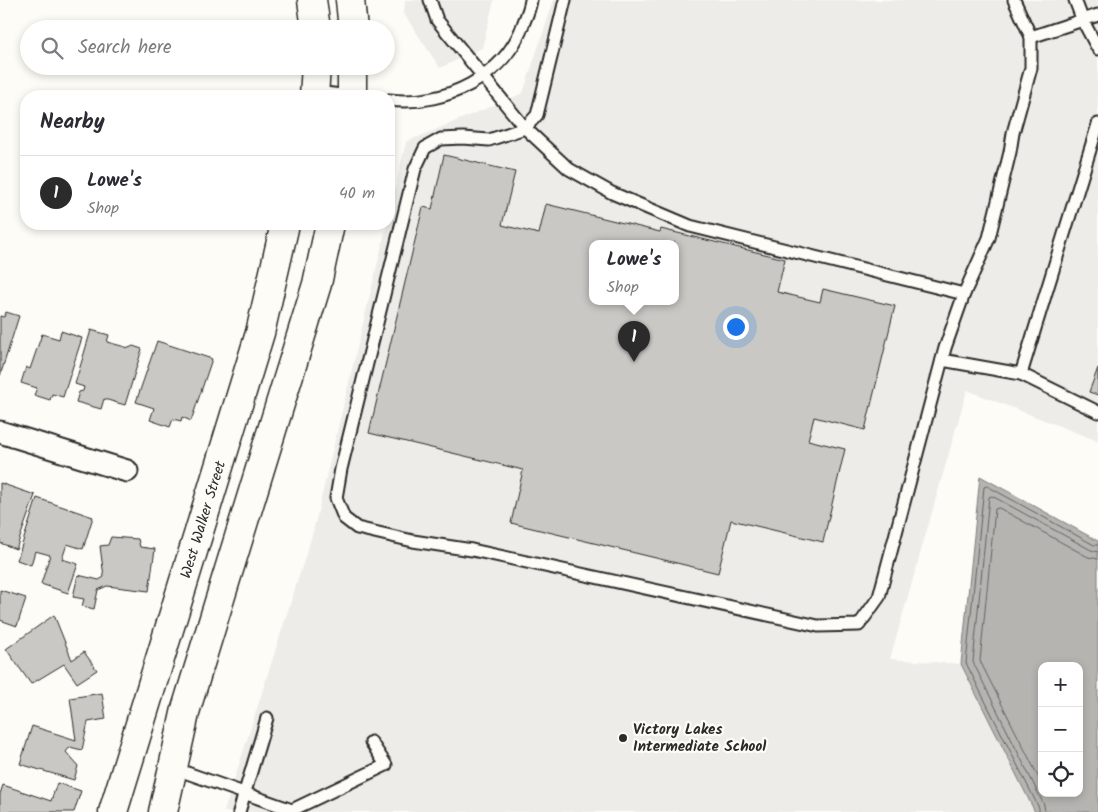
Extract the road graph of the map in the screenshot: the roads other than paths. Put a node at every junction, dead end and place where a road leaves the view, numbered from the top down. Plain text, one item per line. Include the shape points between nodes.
1 (312, 0) edge
2 (350, 0) edge
3 (430, 0) edge
4 (531, 0) edge
5 (565, 0) edge
6 (1014, 0) edge
7 (1075, 0) edge
8 (1098, 15) edge
9 (315, 20) edge
10 (352, 20) edge
11 (1083, 21) junction
12 (1031, 37) junction
13 (1098, 49) edge
14 (352, 75) edge
15 (484, 76) junction
16 (315, 85) edge
17 (332, 90) edge
18 (352, 90) edge
19 (395, 101) edge
20 (1098, 124) edge
21 (525, 128) junction
22 (284, 230) edge
23 (329, 230) edge
24 (964, 294) junction
25 (942, 360) junction
26 (1021, 374) junction
27 (1098, 412) edge
28 (0, 432) edge
29 (127, 471) dead end
30 (267, 718) dead end
31 (371, 742) dead end
32 (173, 768) junction
33 (244, 794) junction
34 (113, 812) edge
35 (163, 812) edge
36 (239, 812) edge

1 - 9 street
2 - 10 street
3 - 15 lane via 437,20
4 - 15 lane via 521,32 508,53
5 - 21 lane via 536,115
6 - 12 lane
7 - 11 lane
8 - 11 lane
11 - 12 lane
11 - 13 lane
12 - 24 lane via 1030,68 989,238
14 - 18 street
15 - 19 lane via 466,87 428,99
15 - 21 lane
16 - 17 lane
20 - 26 lane
21 - 24 lane via 569,169 612,193 690,226
21 - 25 lane via 489,140 441,139 425,148 415,170 336,498 344,518 357,528 818,626 859,625 879,596
22 - 34 street, West Walker Street via 260,333
23 - 32 street via 317,284 186,709
24 - 25 lane
25 - 26 lane
26 - 27 lane
28 - 29 street
30 - 33 lane
31 - 33 lane via 386,765 292,810
32 - 33 lane
32 - 35 street
33 - 36 lane

